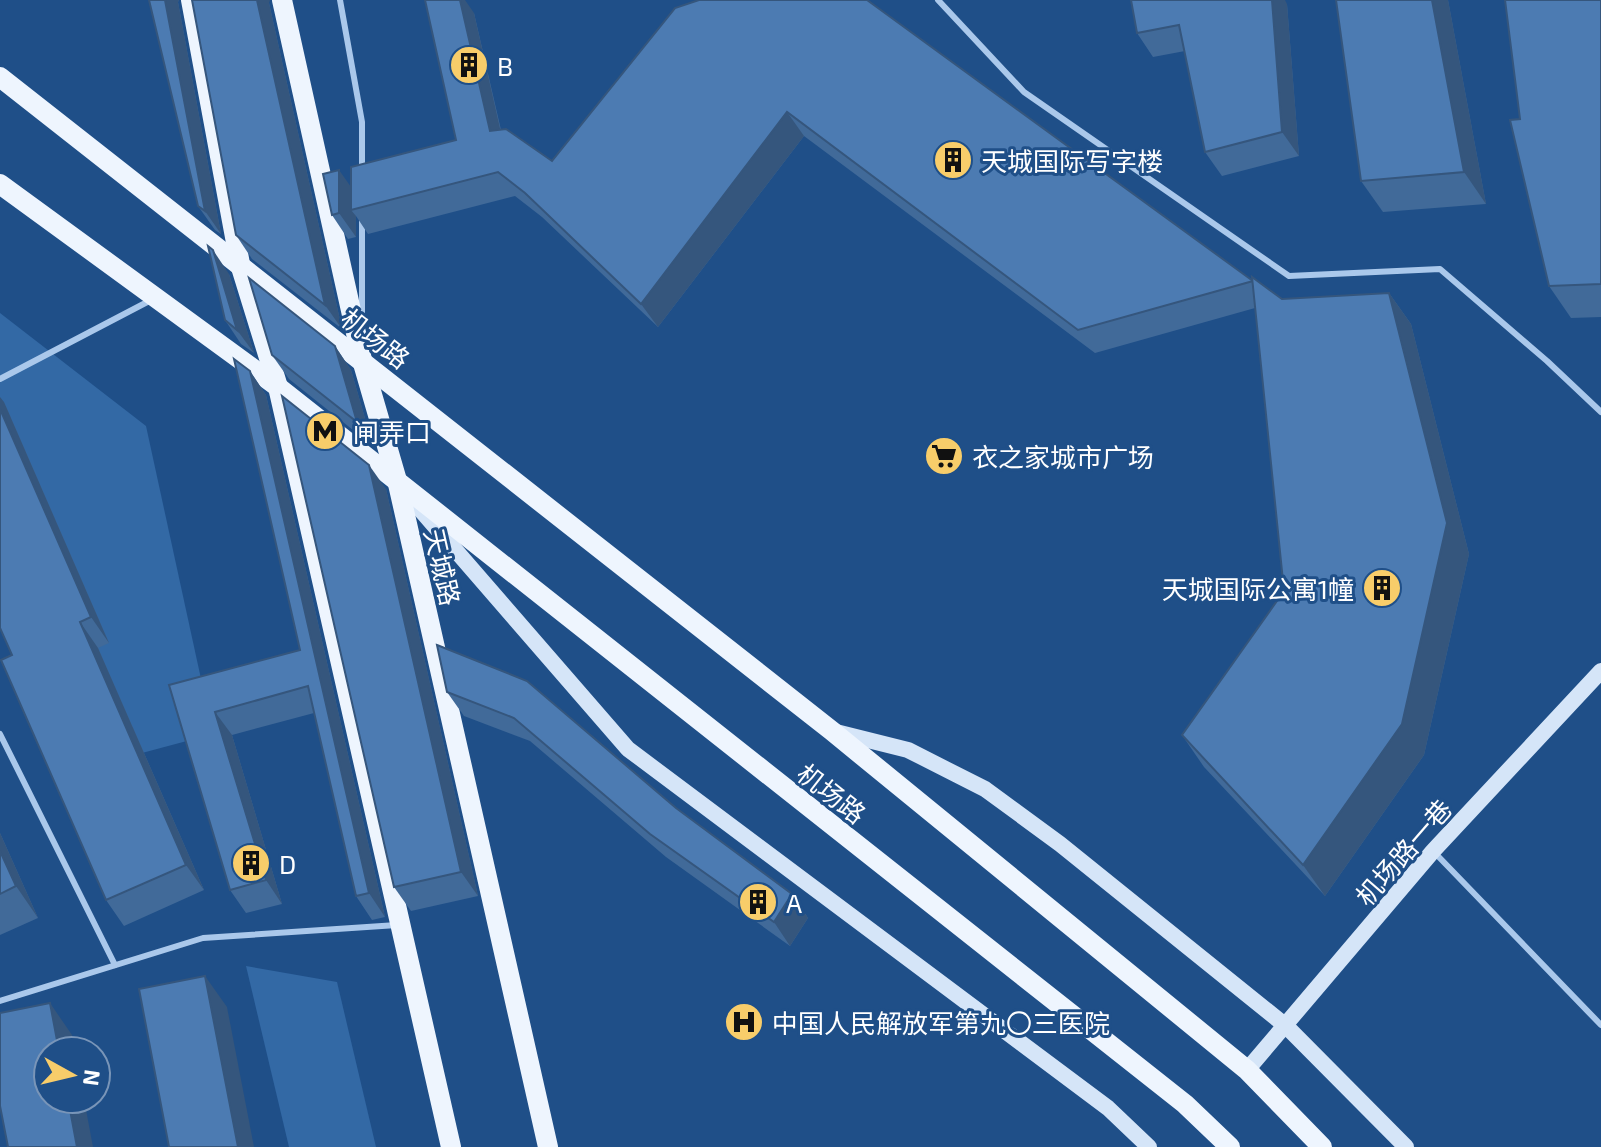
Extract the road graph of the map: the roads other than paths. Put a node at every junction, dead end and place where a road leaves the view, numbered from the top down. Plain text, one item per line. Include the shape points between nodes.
1 (191, 0) edge
2 (282, 0) edge
3 (340, 0) edge
4 (938, 0) edge
5 (0, 77) edge
6 (0, 184) edge
7 (362, 186) edge
8 (362, 202) edge
9 (240, 264) junction
10 (155, 297) junction
11 (362, 360) junction
12 (0, 379) edge
13 (278, 387) junction
14 (1601, 412) edge
15 (398, 484) junction
16 (1601, 671) edge
17 (832, 731) junction
18 (0, 734) edge
19 (1433, 851) junction
20 (401, 924) junction
21 (115, 965) junction
22 (0, 1001) edge
23 (1601, 1025) edge
24 (1286, 1026) junction
25 (1247, 1070) junction
26 (451, 1147) edge
27 (548, 1147) edge
28 (1149, 1147) edge
29 (1230, 1147) edge
30 (1322, 1147) edge
31 (1406, 1147) edge

1 - 9 main road
2 - 11 main road, 天城路
3 - 7 lane via 362,122
4 - 14 lane via 1024,92 1289,276 1440,269
5 - 9 main road, 机场路
6 - 10 main road, 机场路
8 - 11 lane
9 - 11 main road, 机场路
9 - 13 main road
10 - 12 lane
10 - 13 main road, 机场路
11 - 15 main road, 天城路
11 - 17 main road, 机场路
13 - 15 main road, 机场路
13 - 20 main road
15 - 27 main road, 天城路
15 - 28 main road, 机场路 via 628,749 1108,1108
15 - 29 main road, 机场路 via 1173,1094
16 - 19 main road, 机场路一巷
17 - 24 main road, 机场路 via 908,750 985,789
17 - 25 main road, 机场路
18 - 21 lane
19 - 23 lane
19 - 24 main road, 机场路一巷
20 - 21 lane via 203,938
20 - 26 main road
21 - 22 lane
24 - 25 main road, 机场路一巷
24 - 31 main road, 机场路
25 - 30 main road, 机场路

